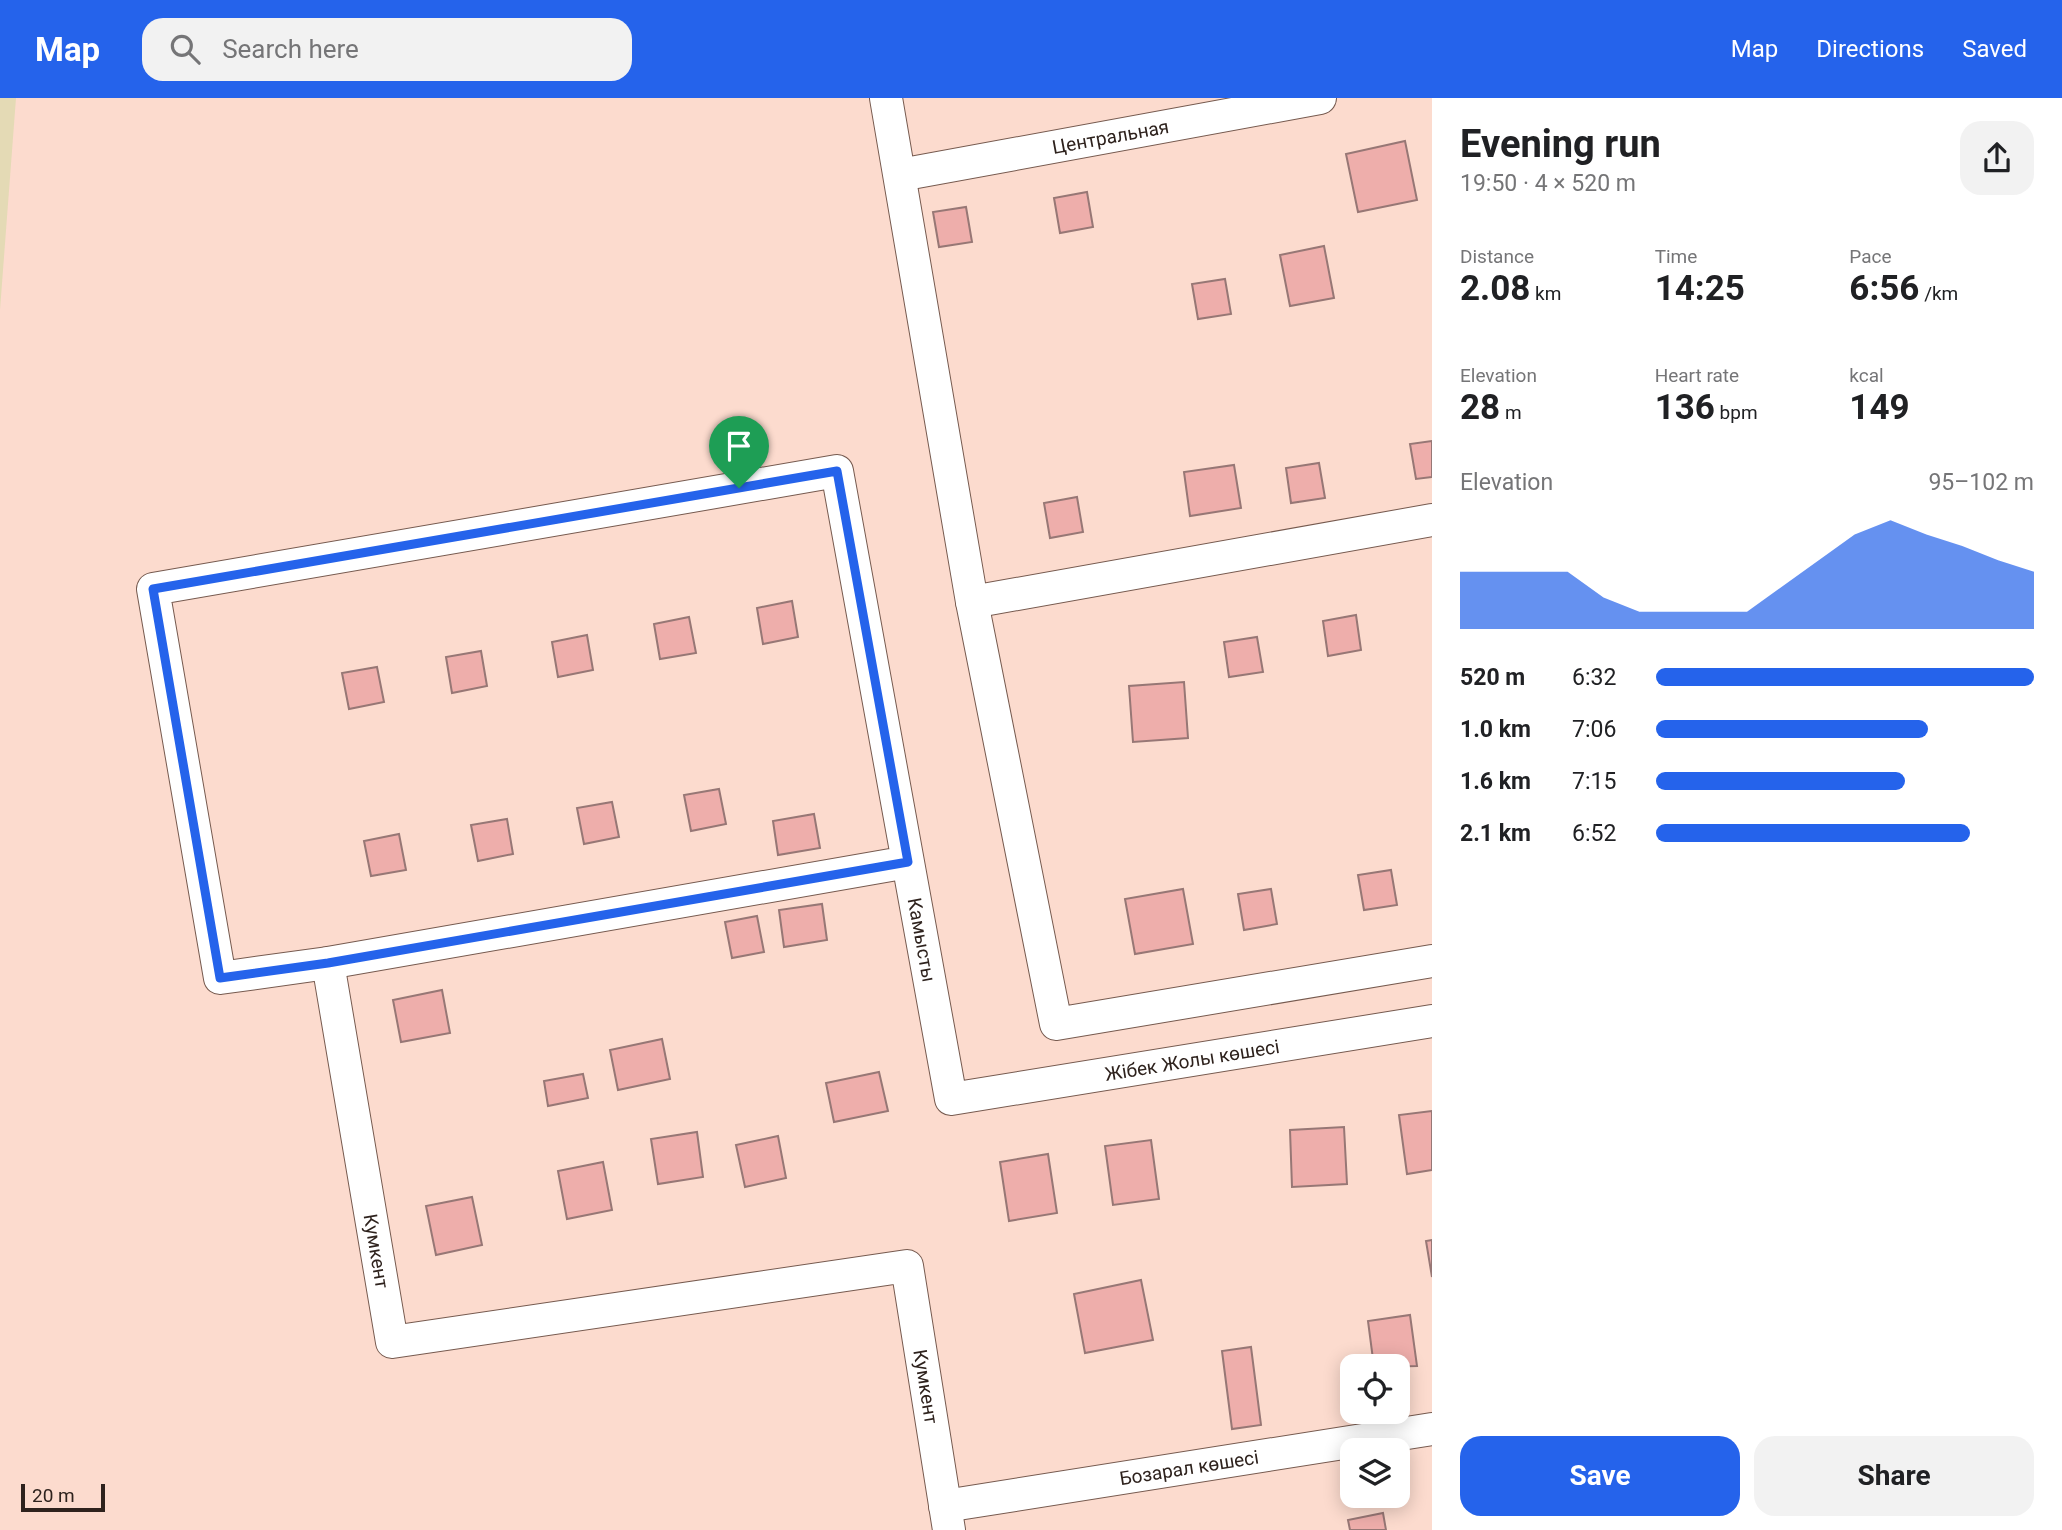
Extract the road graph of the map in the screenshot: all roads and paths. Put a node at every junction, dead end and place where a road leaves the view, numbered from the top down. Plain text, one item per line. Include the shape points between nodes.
1 (886, 98) edge
2 (1320, 98) edge
3 (900, 175) junction
4 (1432, 520) edge
5 (972, 602) junction
6 (908, 862) junction
7 (1432, 961) edge
8 (328, 963) junction
9 (1432, 1021) edge
10 (951, 1099) joint
11 (1432, 1429) edge
12 (947, 1518) edge

1 - 3 street
2 - 3 street, Центральная
3 - 5 street
4 - 5 street
5 - 7 street via 1056,1024
6 - 8 street
6 - 8 street, Камысты via 837,471 153,589 220,978
6 - 10 street, Камысты
8 - 12 street, Кумкент via 392,1342 907,1266
9 - 10 street, Жібек Жолы көшесі
11 - 12 street, Бозарал көшесі

